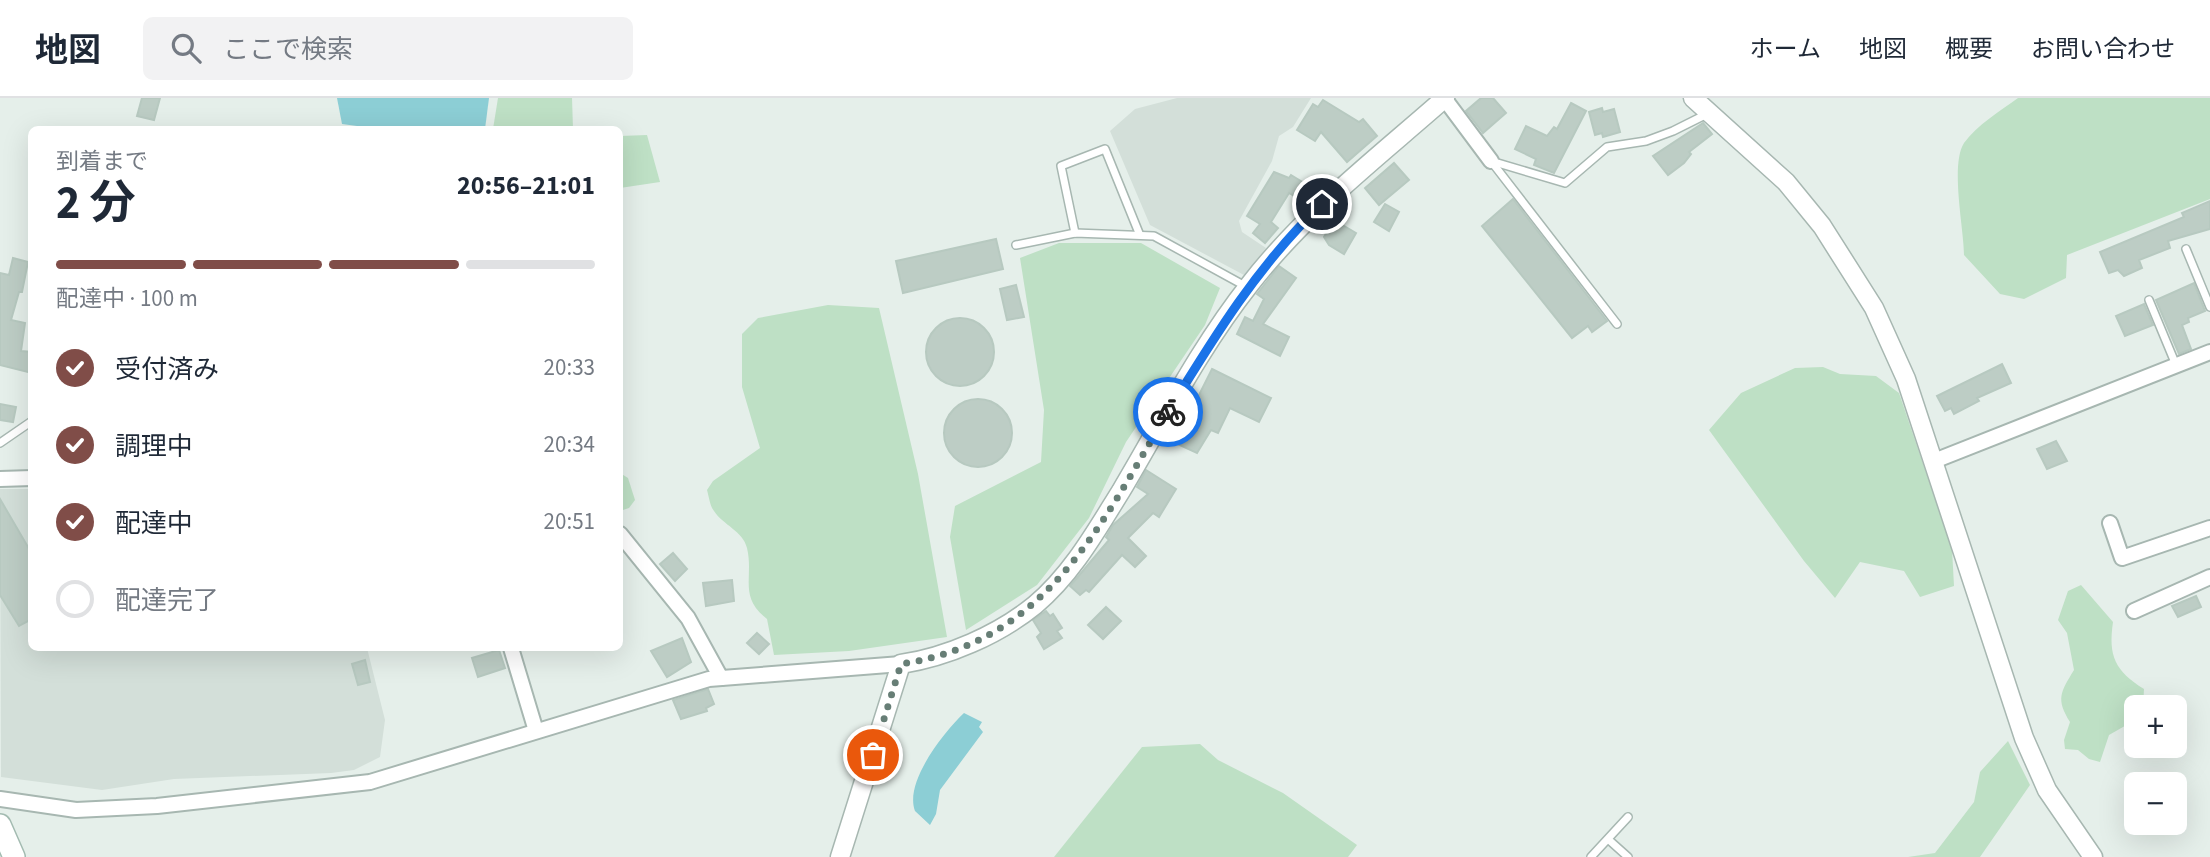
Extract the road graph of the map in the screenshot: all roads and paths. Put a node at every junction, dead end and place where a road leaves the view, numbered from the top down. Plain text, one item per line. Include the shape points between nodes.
1 (1444, 98) edge
2 (1693, 98) edge
3 (1710, 113) junction
4 (1492, 161) junction
5 (1075, 233) junction
6 (1139, 233) junction
7 (1016, 245) dead end
8 (2186, 249) dead end
9 (1247, 287) junction
10 (2149, 300) dead end
11 (2210, 307) edge
12 (1617, 324) dead end
13 (2210, 352) edge
14 (2176, 366) junction
15 (28, 424) edge
16 (0, 443) edge
17 (1934, 461) junction
18 (28, 478) edge
19 (0, 479) edge
20 (2110, 523) dead end
21 (2210, 528) edge
22 (623, 538) edge
23 (2210, 577) edge
24 (2134, 611) dead end
25 (512, 651) edge
26 (901, 664) junction
27 (721, 678) junction
28 (536, 731) junction
29 (0, 799) edge
30 (1628, 817) dead end
31 (0, 825) edge
32 (1609, 840) junction
33 (14, 857) edge
34 (840, 857) edge
35 (1591, 857) edge
36 (1628, 857) edge
37 (2093, 857) edge

1 - 4 street
1 - 9 street via 1299,226
2 - 3 street
3 - 4 lane via 1655,138 1606,147 1565,183
3 - 17 street via 1786,182 1850,268 1906,379
4 - 12 lane
5 - 6 lane
5 - 6 lane via 1061,166 1105,149
5 - 7 lane
6 - 9 lane via 1154,236
8 - 11 lane
9 - 26 street via 1091,539 1046,594 1013,620 962,646 930,660
10 - 14 lane
13 - 14 street
14 - 17 street
15 - 16 lane
17 - 37 street via 2024,738 2047,790
18 - 19 street
20 - 21 street via 2122,558
22 - 27 street via 688,618
23 - 24 street
25 - 28 street
26 - 27 street
26 - 34 street
27 - 28 street
28 - 29 street via 370,782 157,806 76,810
30 - 32 lane
31 - 33 main road
32 - 35 lane
32 - 36 lane

